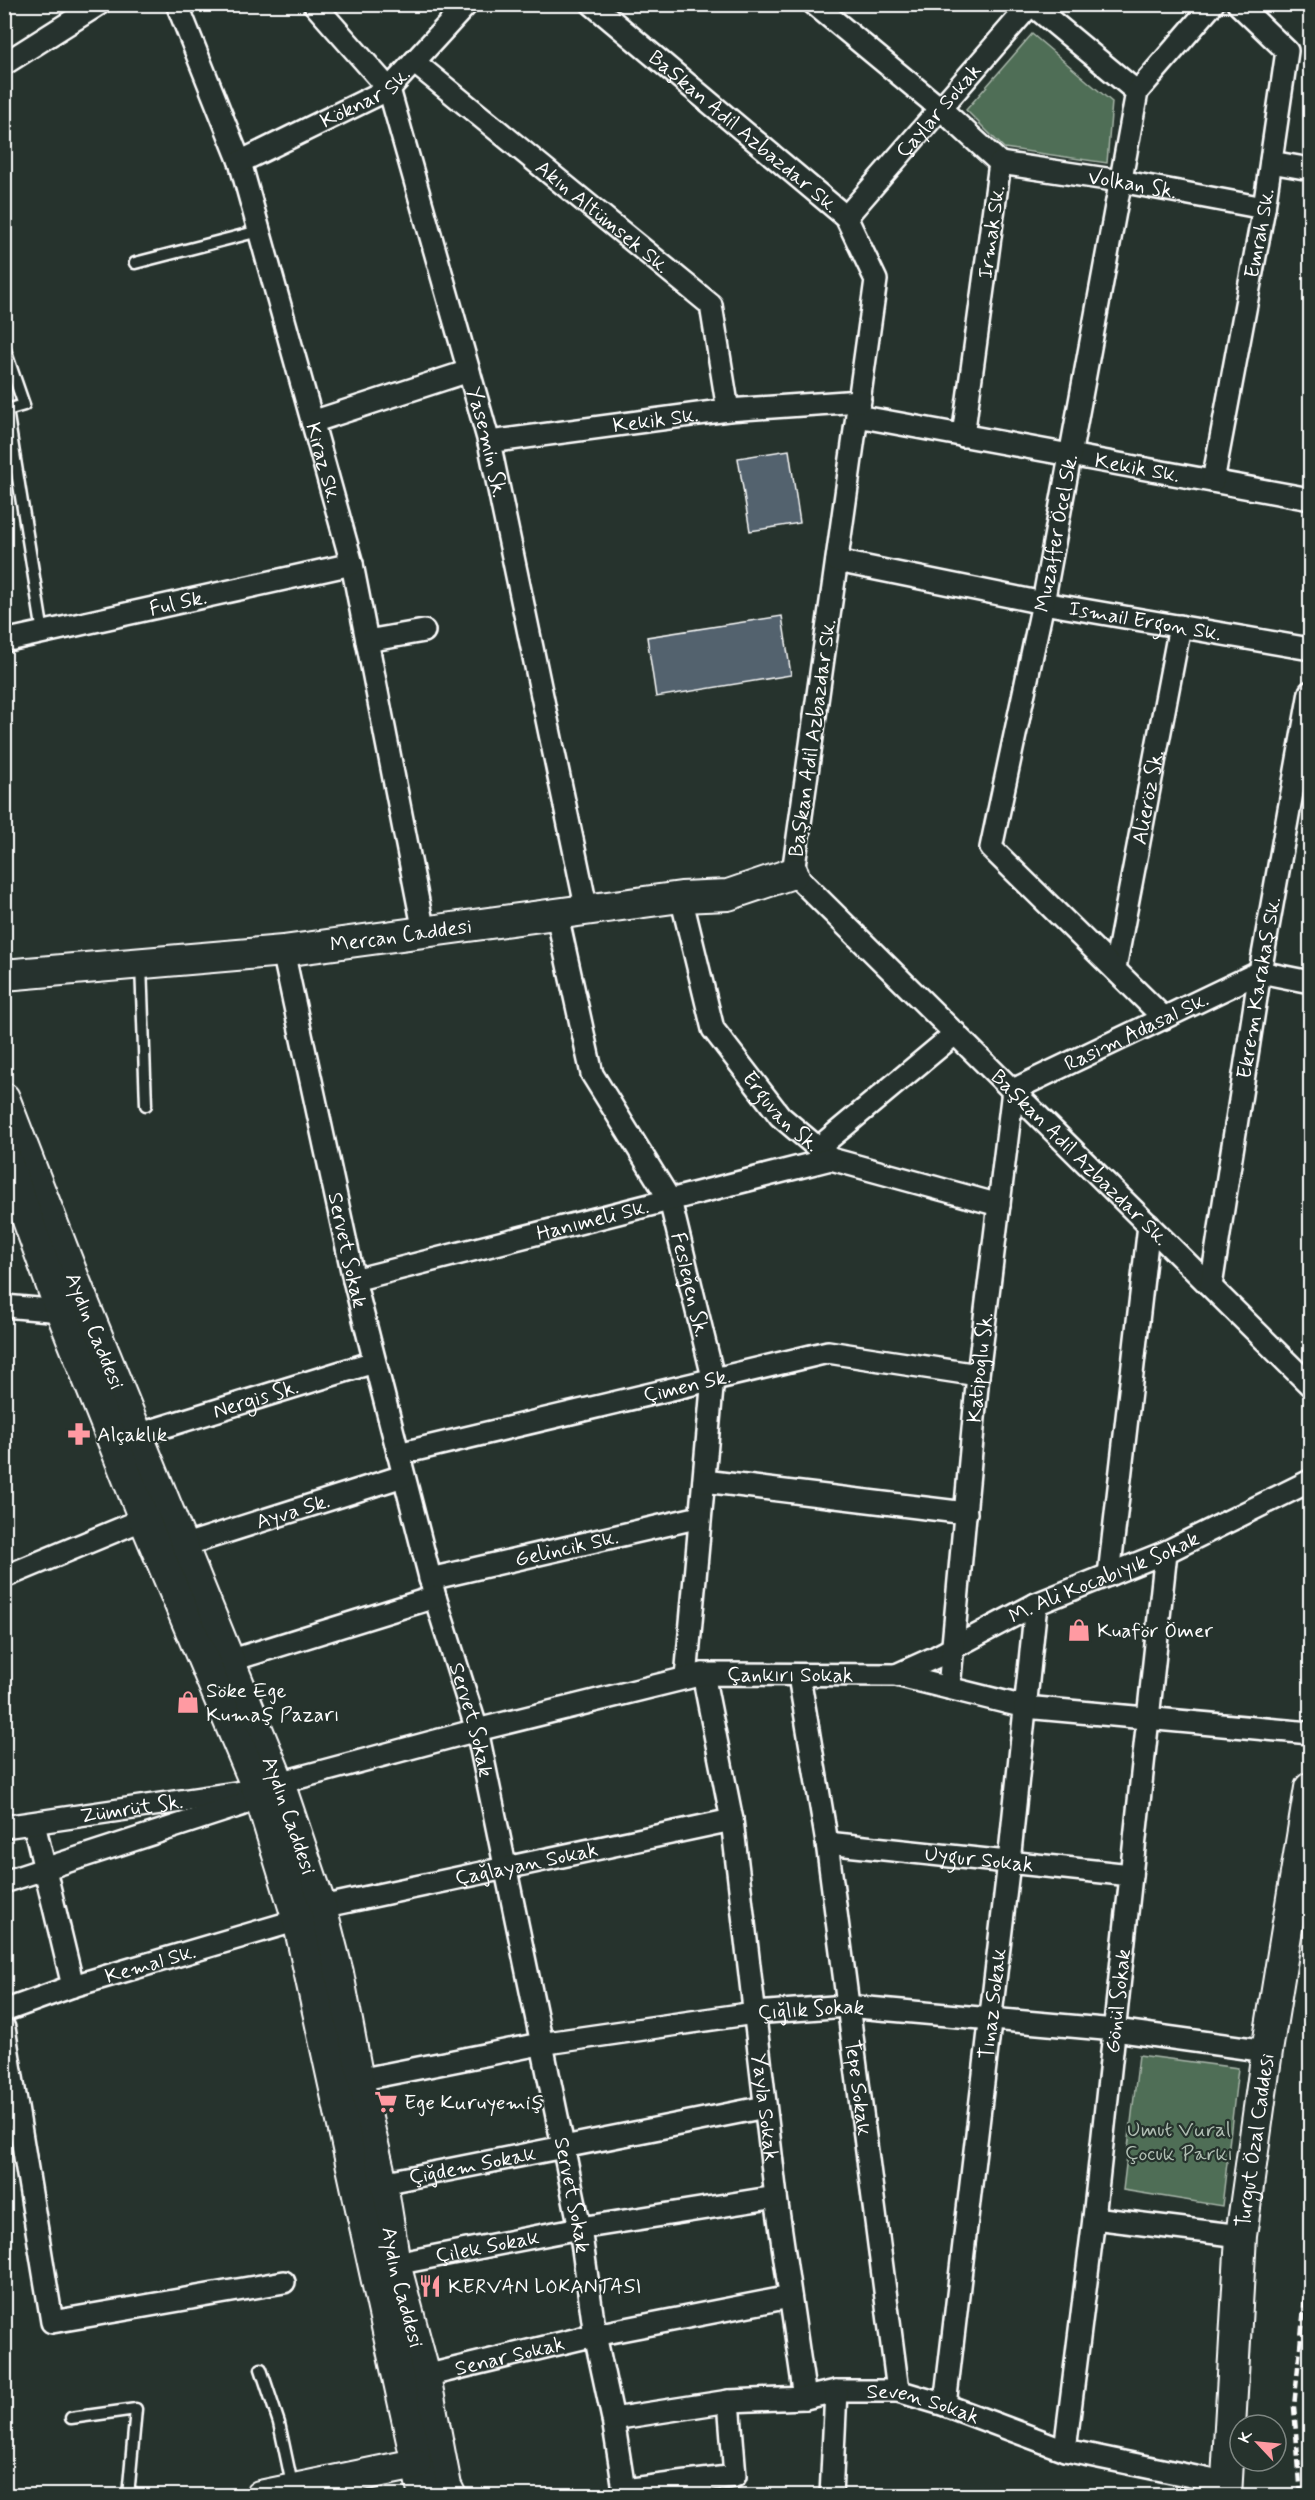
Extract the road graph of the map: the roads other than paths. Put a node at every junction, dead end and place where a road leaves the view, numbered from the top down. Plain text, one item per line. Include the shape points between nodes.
1 (99, 4) edge
2 (177, 4) edge
3 (314, 4) edge
4 (467, 4) edge
5 (592, 4) edge
6 (814, 4) edge
7 (1031, 4) edge
8 (1213, 4) edge
9 (1238, 4) edge
10 (414, 62) junction
11 (4, 63) edge
12 (388, 89) junction
13 (1137, 92) junction
14 (941, 109) junction
15 (240, 162) junction
16 (1271, 162) junction
17 (1000, 163) junction
18 (1311, 169) edge
19 (1120, 181) junction
20 (1264, 208) junction
21 (846, 217) junction
22 (259, 231) junction
23 (135, 263) dead end
24 (4, 346) edge
25 (469, 371) junction
26 (858, 408) junction
27 (728, 410) junction
28 (312, 422) junction
29 (963, 436) junction
30 (489, 442) junction
31 (1070, 455) junction
32 (1213, 481) junction
33 (1311, 498) edge
34 (837, 561) junction
35 (352, 564) junction
36 (1043, 603) junction
37 (1180, 626) junction
38 (424, 631) dead end
39 (43, 633) junction
40 (4, 641) edge
41 (367, 641) junction
42 (1311, 649) edge
43 (1311, 692) edge
44 (793, 873) junction
45 (681, 897) junction
46 (587, 911) junction
47 (557, 915) junction
48 (424, 932) junction
49 (283, 951) junction
50 (141, 963) junction
51 (1115, 968) junction
52 (1260, 972) junction
53 (4, 975) edge
54 (1311, 982) edge
55 (1164, 1018) junction
56 (956, 1033) junction
57 (1013, 1090) junction
58 (4, 1098) edge
59 (146, 1104) dead end
60 (825, 1153) junction
61 (4, 1157) edge
62 (670, 1200) junction
63 (999, 1205) junction
64 (1149, 1225) junction
65 (354, 1280) junction
66 (1211, 1286) junction
67 (4, 1306) edge
68 (61, 1311) junction
69 (374, 1362) junction
70 (978, 1374) junction
71 (713, 1377) junction
72 (1311, 1385) edge
73 (137, 1435) junction
74 (398, 1454) junction
75 (403, 1476) junction
76 (704, 1481) junction
77 (1311, 1481) edge
78 (966, 1513) junction
79 (700, 1517) junction
80 (144, 1519) junction
81 (182, 1546) junction
82 (1166, 1552) junction
83 (1109, 1575) junction
84 (4, 1577) edge
85 (433, 1588) junction
86 (1036, 1604) junction
87 (954, 1646) junction
88 (229, 1661) junction
89 (896, 1675) junction
90 (695, 1676) junction
91 (799, 1676) junction
92 (949, 1688) junction
93 (1025, 1707) junction
94 (1148, 1718) junction
95 (477, 1730) junction
96 (1311, 1732) edge
97 (268, 1786) junction
98 (1311, 1788) edge
99 (732, 1820) junction
100 (34, 1824) junction
101 (4, 1827) edge
102 (827, 1843) junction
103 (1009, 1862) junction
104 (45, 1868) junction
105 (507, 1870) junction
106 (1131, 1875) junction
107 (4, 1882) edge
108 (310, 1914) junction
109 (73, 1986) junction
110 (846, 2006) junction
111 (4, 2011) edge
112 (754, 2013) junction
113 (991, 2019) junction
114 (4, 2028) edge
115 (1115, 2030) junction
116 (540, 2044) junction
117 (1267, 2051) junction
118 (358, 2080) junction
119 (765, 2107) junction
120 (562, 2146) junction
121 (382, 2183) junction
122 (776, 2197) junction
123 (1094, 2218) junction
124 (580, 2228) junction
125 (1240, 2236) junction
126 (395, 2264) junction
127 (284, 2282) dead end
128 (790, 2297) junction
129 (596, 2335) junction
130 (261, 2369) dead end
131 (424, 2376) junction
132 (836, 2391) junction
133 (898, 2391) junction
134 (805, 2398) junction
135 (729, 2401) junction
136 (945, 2405) junction
137 (71, 2418) dead end
138 (613, 2419) junction
139 (1065, 2450) junction
140 (416, 2464) junction
141 (1225, 2489) edge
142 (277, 2493) edge
143 (624, 2493) edge
144 (128, 2496) edge
145 (424, 2496) edge
146 (451, 2496) edge
147 (831, 2496) edge

1 - 11 street
2 - 15 street, Kiraz Sk.
3 - 12 street, Yasemin Sk.
4 - 10 street, Köknar Sk.
5 - 21 street, Başkan Adil Azbazdar Sk.
6 - 14 street, Irmak Sk.
7 - 13 street
7 - 14 street, Çaylar Sokak
8 - 13 street
9 - 16 street, Emrah Sk. via 1287,51
10 - 12 street, Köknar Sk.
10 - 27 street, Akın Altümsek Sk. via 711,305
12 - 15 street, Köknar Sk.
12 - 25 street, Yasemin Sk.
13 - 19 street, Muzaffer Öcel Sk.
14 - 17 street, Irmak Sk.
14 - 21 street, Çaylar Sokak
15 - 22 street, Kiraz Sk.
16 - 18 street
16 - 20 street, Emrah Sk.
17 - 19 street, Volkan Sk.
17 - 29 street, Irmak Sk.
19 - 20 street, Volkan Sk.
19 - 31 street, Muzaffer Öcel Sk.
20 - 32 street, Emrah Sk.
21 - 26 street, Başkan Adil Azbazdar Sk. via 876,280
22 - 23 lane
22 - 28 street, Kiraz Sk.
24 - 39 lane via 24,405 7,410
25 - 28 street
25 - 30 street, Yasemin Sk.
26 - 27 street, Kekik Sk.
26 - 29 street, Kekik Sk.
26 - 34 street, Başkan Adil Azbazdar Sk.
27 - 30 street, Kekik Sk.
28 - 35 street, Kiraz Sk.
29 - 31 street, Kekik Sk.
30 - 46 street, Yasemin Sk.
31 - 32 street, Kekik Sk.
31 - 36 street, Muzaffer Öcel Sk.
32 - 33 street, Kekik Sk.
34 - 36 street, Ismail Ergon Sk.
34 - 44 street, Başkan Adil Azbazdar Sk.
35 - 39 street, Ful Sk.
35 - 41 street, Kiraz Sk.
36 - 37 street, Ismail Ergon Sk.
36 - 51 street, Muzaffer Öcel Sk. via 991,848
37 - 42 street, Ismail Ergon Sk.
37 - 51 street, Alieröz Sk.
38 - 41 street
39 - 40 street, Ful Sk.
41 - 48 street, Kiraz Sk.
43 - 52 street, Ekrem Karakaş Sk.
44 - 45 main road, Mercan Caddesi via 728,895
44 - 56 street, Başkan Adil Azbazdar Sk.
45 - 46 main road, Mercan Caddesi
45 - 60 street, Erguvan Sk. via 713,1029 780,1116
46 - 47 main road, Mercan Caddesi
47 - 48 main road, Mercan Caddesi
47 - 62 street, Fesleğen Sk. via 592,1074
48 - 49 main road, Mercan Caddesi
49 - 50 main road, Mercan Caddesi
49 - 65 street, Servet Sokak
50 - 53 main road, Mercan Caddesi
50 - 59 lane
51 - 55 street, Muzaffer Öcel Sk.
52 - 54 street
52 - 55 street, Rasim Adasal Sk.
52 - 66 street, Ekrem Karakaş Sk.
55 - 57 street, Rasim Adasal Sk.
56 - 57 street, Başkan Adil Azbazdar Sk.
56 - 60 street
57 - 63 street, Katipoğlu Sk.
57 - 64 street, Başkan Adil Azbazdar Sk.
58 - 73 main road, Aydın Caddesi
60 - 62 street, Hanımeli Sk.
60 - 63 street, Erguvan Sk.
61 - 68 main road, Aydın Caddesi
62 - 65 street, Hanımeli Sk.
62 - 71 street, Fesleğen Sk.
63 - 70 street, Katipoğlu Sk.
64 - 66 street, Başkan Adil Azbazdar Sk.
64 - 83 street
65 - 69 street, Servet Sokak
66 - 72 street, Başkan Adil Azbazdar Sk.
67 - 68 street
68 - 80 main road, Aydın Caddesi
69 - 73 street, Nergis Sk.
69 - 74 street, Servet Sokak
70 - 71 street, Çimen Sk. via 828,1352
70 - 78 street, Katipoğlu Sk.
71 - 74 street, Çimen Sk.
71 - 76 street, Fesleğen Sk.
73 - 81 main road, Aydın Caddesi
74 - 75 street, Servet Sokak
75 - 81 street, Ayva Sk.
75 - 85 street, Servet Sokak
76 - 78 street
76 - 79 street, Fesleğen Sk.
77 - 82 street, M. Ali Kocabıyık Sokak
78 - 87 street, Katipoğlu Sk.
79 - 85 street, Gelincik Sk.
79 - 90 street, Fesleğen Sk.
80 - 84 street
80 - 97 main road, Aydın Caddesi
81 - 88 main road, Aydın Caddesi
82 - 83 street, M. Ali Kocabıyık Sokak
82 - 94 street, Gönül Sokak
83 - 86 street, M. Ali Kocabıyık Sokak
85 - 88 street, Gelincik Sk.
85 - 95 street, Servet Sokak
86 - 87 street, M. Ali Kocabıyık Sokak
86 - 93 street, Tınaz Sokak
87 - 89 street, M. Ali Kocabıyık Sokak
87 - 92 street, Katipoğlu Sk.
88 - 97 main road, Aydın Caddesi
89 - 91 street, Çankırı Sokak
89 - 92 street, Çankırı Sokak
90 - 91 street, Çankırı Sokak
90 - 95 street, Çankırı Sokak
90 - 99 street, Yayla Sokak
91 - 102 street, Tepe Sokak
92 - 93 street, Çankırı Sokak
93 - 94 street, Çankırı Sokak
93 - 103 street, Tınaz Sokak
94 - 96 street, Çankırı Sokak
94 - 106 street, Gönül Sokak
95 - 97 street, Çankırı Sokak
95 - 105 street, Servet Sokak
97 - 100 street, Zümrüt Sk.
97 - 104 street via 241,1805
97 - 108 main road, Aydın Caddesi
98 - 117 main road, Turgut Özal Caddesi
99 - 105 street, Çağlayan Sokak
99 - 112 street, Yayla Sokak
100 - 101 street, Zümrüt Sk.
100 - 104 street
102 - 103 street, Uygur Sokak
102 - 110 street, Tepe Sokak
103 - 106 street, Uygur Sokak
103 - 113 street, Tınaz Sokak
104 - 107 street
104 - 109 street
105 - 108 street, Çağlayan Sokak
105 - 116 street, Servet Sokak
106 - 115 street, Gönül Sokak
108 - 109 street, Kemal Sk.
108 - 118 main road, Aydın Caddesi via 338,1973
108 - 140 main road, Aydın Caddesi
109 - 111 street, Kemal Sk.
110 - 112 street, Çığlık Sokak
110 - 113 street, Çığlık Sokak
110 - 133 street, Tepe Sokak
112 - 116 street, Çığlık Sokak
112 - 119 street, Yayla Sokak
113 - 115 street, Çığlık Sokak
113 - 136 street, Tınaz Sokak
114 - 127 street via 52,2322
115 - 117 street, Çığlık Sokak
115 - 123 street, Gönül Sokak
116 - 118 street, Çığlık Sokak
116 - 120 street, Servet Sokak
117 - 125 main road, Turgut Özal Caddesi
118 - 121 main road, Aydın Caddesi
119 - 120 street, Çiğdem Sokak
119 - 122 street, Yayla Sokak
120 - 121 street, Çiğdem Sokak
120 - 124 street, Servet Sokak
121 - 126 main road, Aydın Caddesi
122 - 124 street, Çilek Sokak
122 - 128 street, Yayla Sokak
123 - 125 street
123 - 139 street, Gönül Sokak
124 - 126 street, Çilek Sokak
124 - 129 street, Servet Sokak
125 - 141 main road, Turgut Özal Caddesi
126 - 131 main road, Aydın Caddesi
128 - 129 street, Senar Sokak
128 - 134 street, Yayla Sokak
129 - 131 street, Senar Sokak
129 - 138 street, Servet Sokak
130 - 142 lane via 279,2423
131 - 146 main road, Aydın Caddesi
132 - 133 street, Seven Sokak
132 - 134 street, Seven Sokak
132 - 147 street
133 - 136 street, Seven Sokak
134 - 135 street, Seven Sokak
135 - 138 street, Seven Sokak
135 - 143 street via 735,2476
136 - 139 street, Seven Sokak
137 - 144 lane via 136,2409
138 - 143 street, Servet Sokak
139 - 141 street, Seven Sokak
140 - 142 main road
140 - 145 main road, Aydın Caddesi

